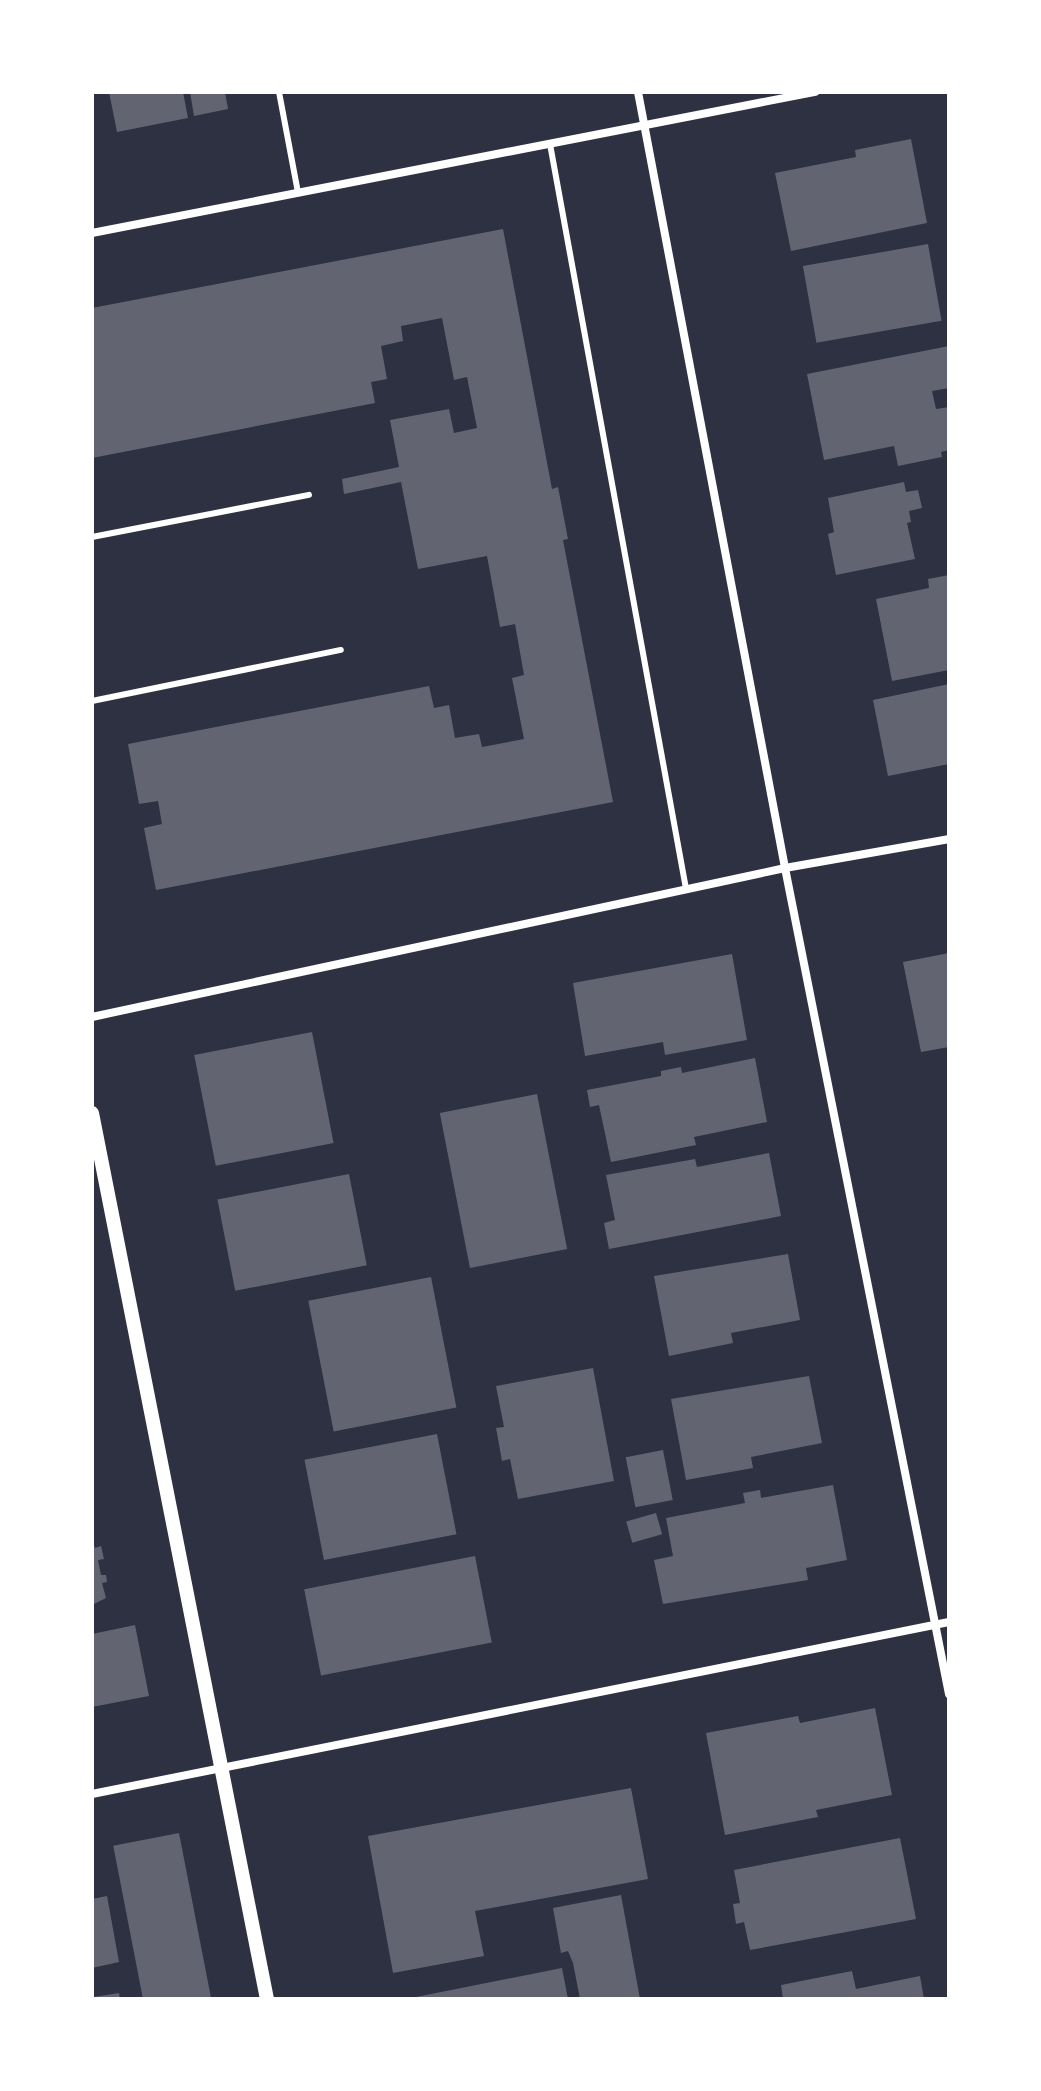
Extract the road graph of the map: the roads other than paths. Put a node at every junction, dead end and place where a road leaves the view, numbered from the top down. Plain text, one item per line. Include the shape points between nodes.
1 (279, 92) edge
2 (638, 92) edge
3 (815, 92) edge
4 (644, 126) junction
5 (550, 144) junction
6 (298, 193) junction
7 (92, 233) edge
8 (309, 495) dead end
9 (92, 537) edge
10 (341, 650) dead end
11 (92, 701) edge
12 (949, 839) edge
13 (785, 868) junction
14 (686, 889) junction
15 (92, 1017) edge
16 (92, 1113) edge
17 (949, 1622) edge
18 (936, 1624) junction
19 (949, 1694) edge
20 (222, 1769) junction
21 (92, 1794) edge
22 (267, 1999) edge

1 - 6 lane
2 - 4 street
3 - 4 street
4 - 5 street
4 - 13 street
5 - 6 street
5 - 14 lane
6 - 7 street
8 - 9 lane
10 - 11 lane
12 - 13 street
13 - 14 street
13 - 18 street
14 - 15 street
16 - 20 street
17 - 18 street
18 - 19 street
18 - 20 street
20 - 21 street
20 - 22 street

